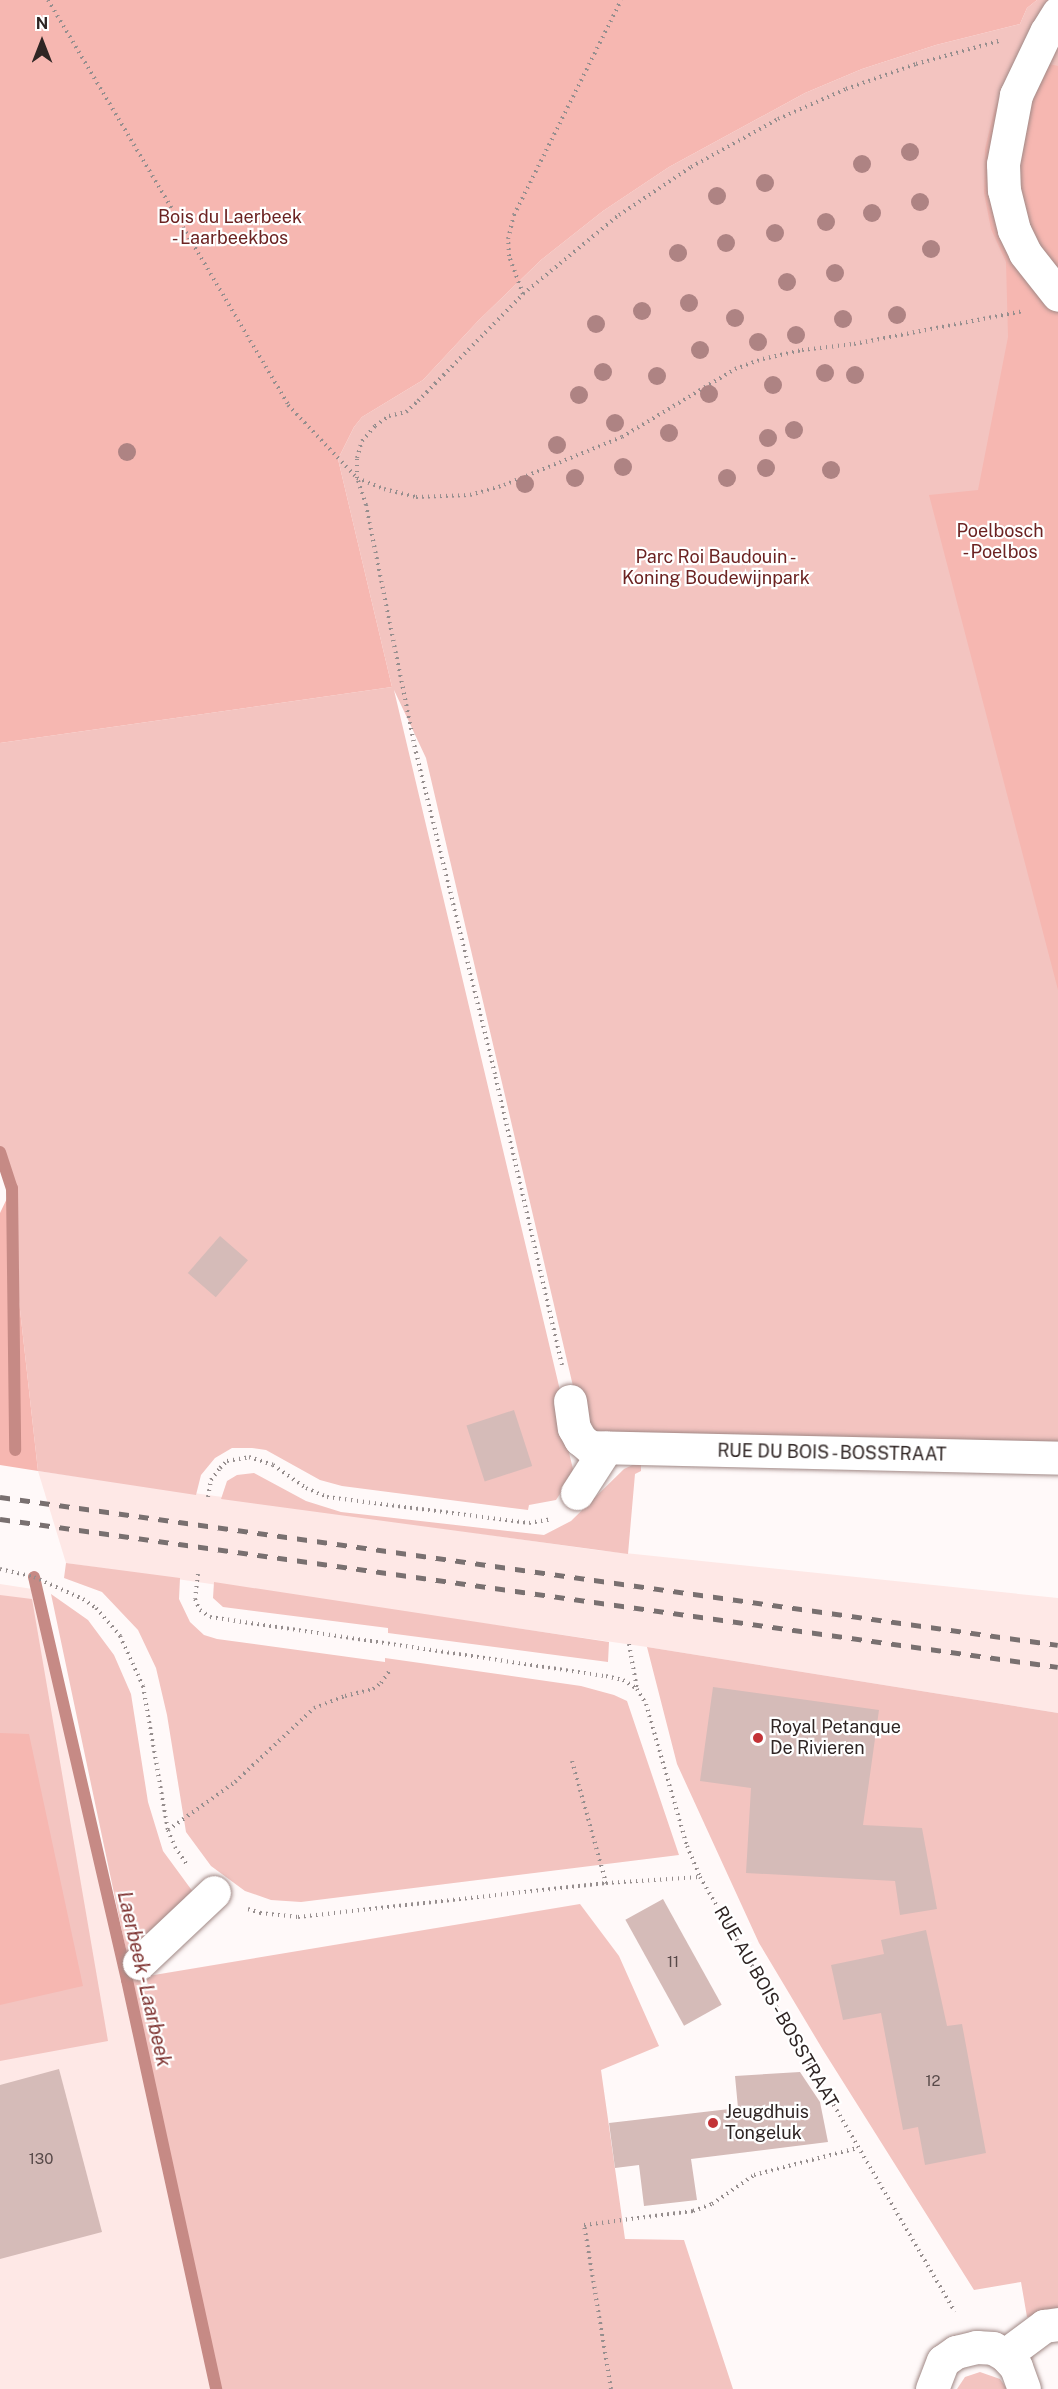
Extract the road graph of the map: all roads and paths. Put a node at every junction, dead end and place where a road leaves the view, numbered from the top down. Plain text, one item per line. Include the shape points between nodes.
1 (48, 0) edge
2 (621, 0) edge
3 (1052, 22) edge
4 (523, 294) junction
5 (1047, 302) edge
6 (357, 478) junction
7 (570, 1401) joint
8 (606, 1448) junction
9 (1058, 1458) edge
10 (577, 1493) joint
11 (208, 1497) dead end
12 (0, 1569) edge
13 (198, 1574) dead end
14 (629, 1644) dead end
15 (390, 1670) dead end
16 (637, 1689) junction
17 (572, 1761) dead end
18 (168, 1830) junction
19 (700, 1877) junction
20 (606, 1883) junction
21 (214, 1892) junction
22 (139, 1963) dead end
23 (858, 2148) junction
24 (1058, 2324) edge
25 (990, 2351) junction
26 (611, 2389) edge
27 (932, 2389) edge
28 (1024, 2389) edge

1 - 6 path via 288,405
2 - 4 path via 514,215 508,239 509,256
3 - 4 path via 916,64 778,119 691,167 619,215
3 - 5 street via 1016,95 1005,153 1004,190 1014,230
4 - 6 path via 406,412 389,416 375,426 362,441
5 - 6 path via 854,344 763,359 735,369 622,437 470,495 416,497
6 - 7 path via 366,505 416,753
7 - 8 street, RUE DU BOIS - BOSSTRAAT via 574,1428 580,1439 590,1447
8 - 9 street, RUE DU BOIS - BOSSTRAAT
8 - 10 street
10 - 11 path via 556,1516 528,1523 327,1497 273,1465 249,1457 227,1461 211,1480
12 - 18 path via 34,1577 82,1599 96,1608 120,1636 143,1686
13 - 16 path via 195,1599 200,1610 210,1617 606,1676
14 - 16 path, RUE AU BOIS - BOSSTRAAT
15 - 18 path via 373,1689 314,1708 235,1782
16 - 19 path, RUE AU BOIS - BOSSTRAAT via 646,1704 687,1846
17 - 20 path
18 - 21 path via 185,1863
19 - 20 path
19 - 23 path, RUE AU BOIS - BOSSTRAAT
20 - 21 path via 288,1917 261,1913
21 - 22 street
23 - 25 path, RUE AU BOIS - BOSSTRAAT
23 - 26 path via 754,2175 712,2204 693,2211 584,2225
24 - 25 street via 1044,2326
25 - 27 street via 956,2352 944,2361
25 - 28 street via 1016,2367

